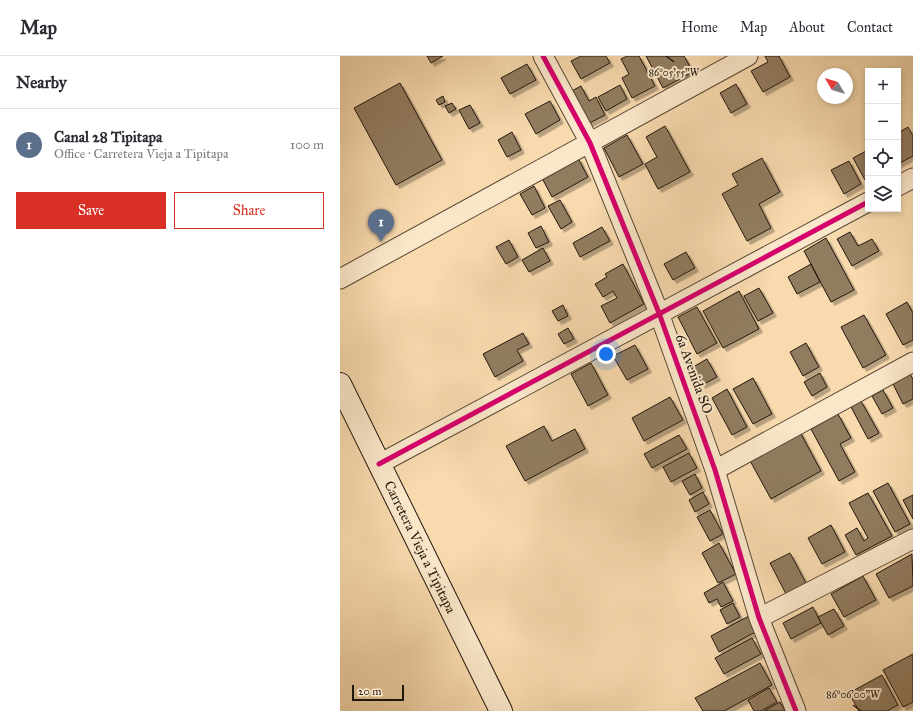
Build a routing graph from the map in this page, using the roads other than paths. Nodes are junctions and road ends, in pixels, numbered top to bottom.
1 (542, 56) edge
2 (748, 56) edge
3 (590, 143) junction
4 (913, 178) edge
5 (901, 184) edge
6 (865, 204) edge
7 (340, 279) edge
8 (659, 313) junction
9 (913, 362) edge
10 (340, 384) edge
11 (379, 464) junction
12 (715, 470) junction
13 (913, 539) edge
14 (759, 618) junction
15 (501, 711) edge
16 (796, 711) edge

1 - 3 street, 6a Avenida SO
2 - 3 street
3 - 7 street
3 - 8 street, 6a Avenida SO
4 - 5 street
6 - 8 street
8 - 11 street
8 - 12 street, 6a Avenida SO
9 - 12 street
10 - 11 main road, Carretera Vieja a Tipitapa
11 - 15 main road, Carretera Vieja a Tipitapa
12 - 14 street, 6a Avenida SO
13 - 14 street
14 - 16 street, 6a Avenida SO

